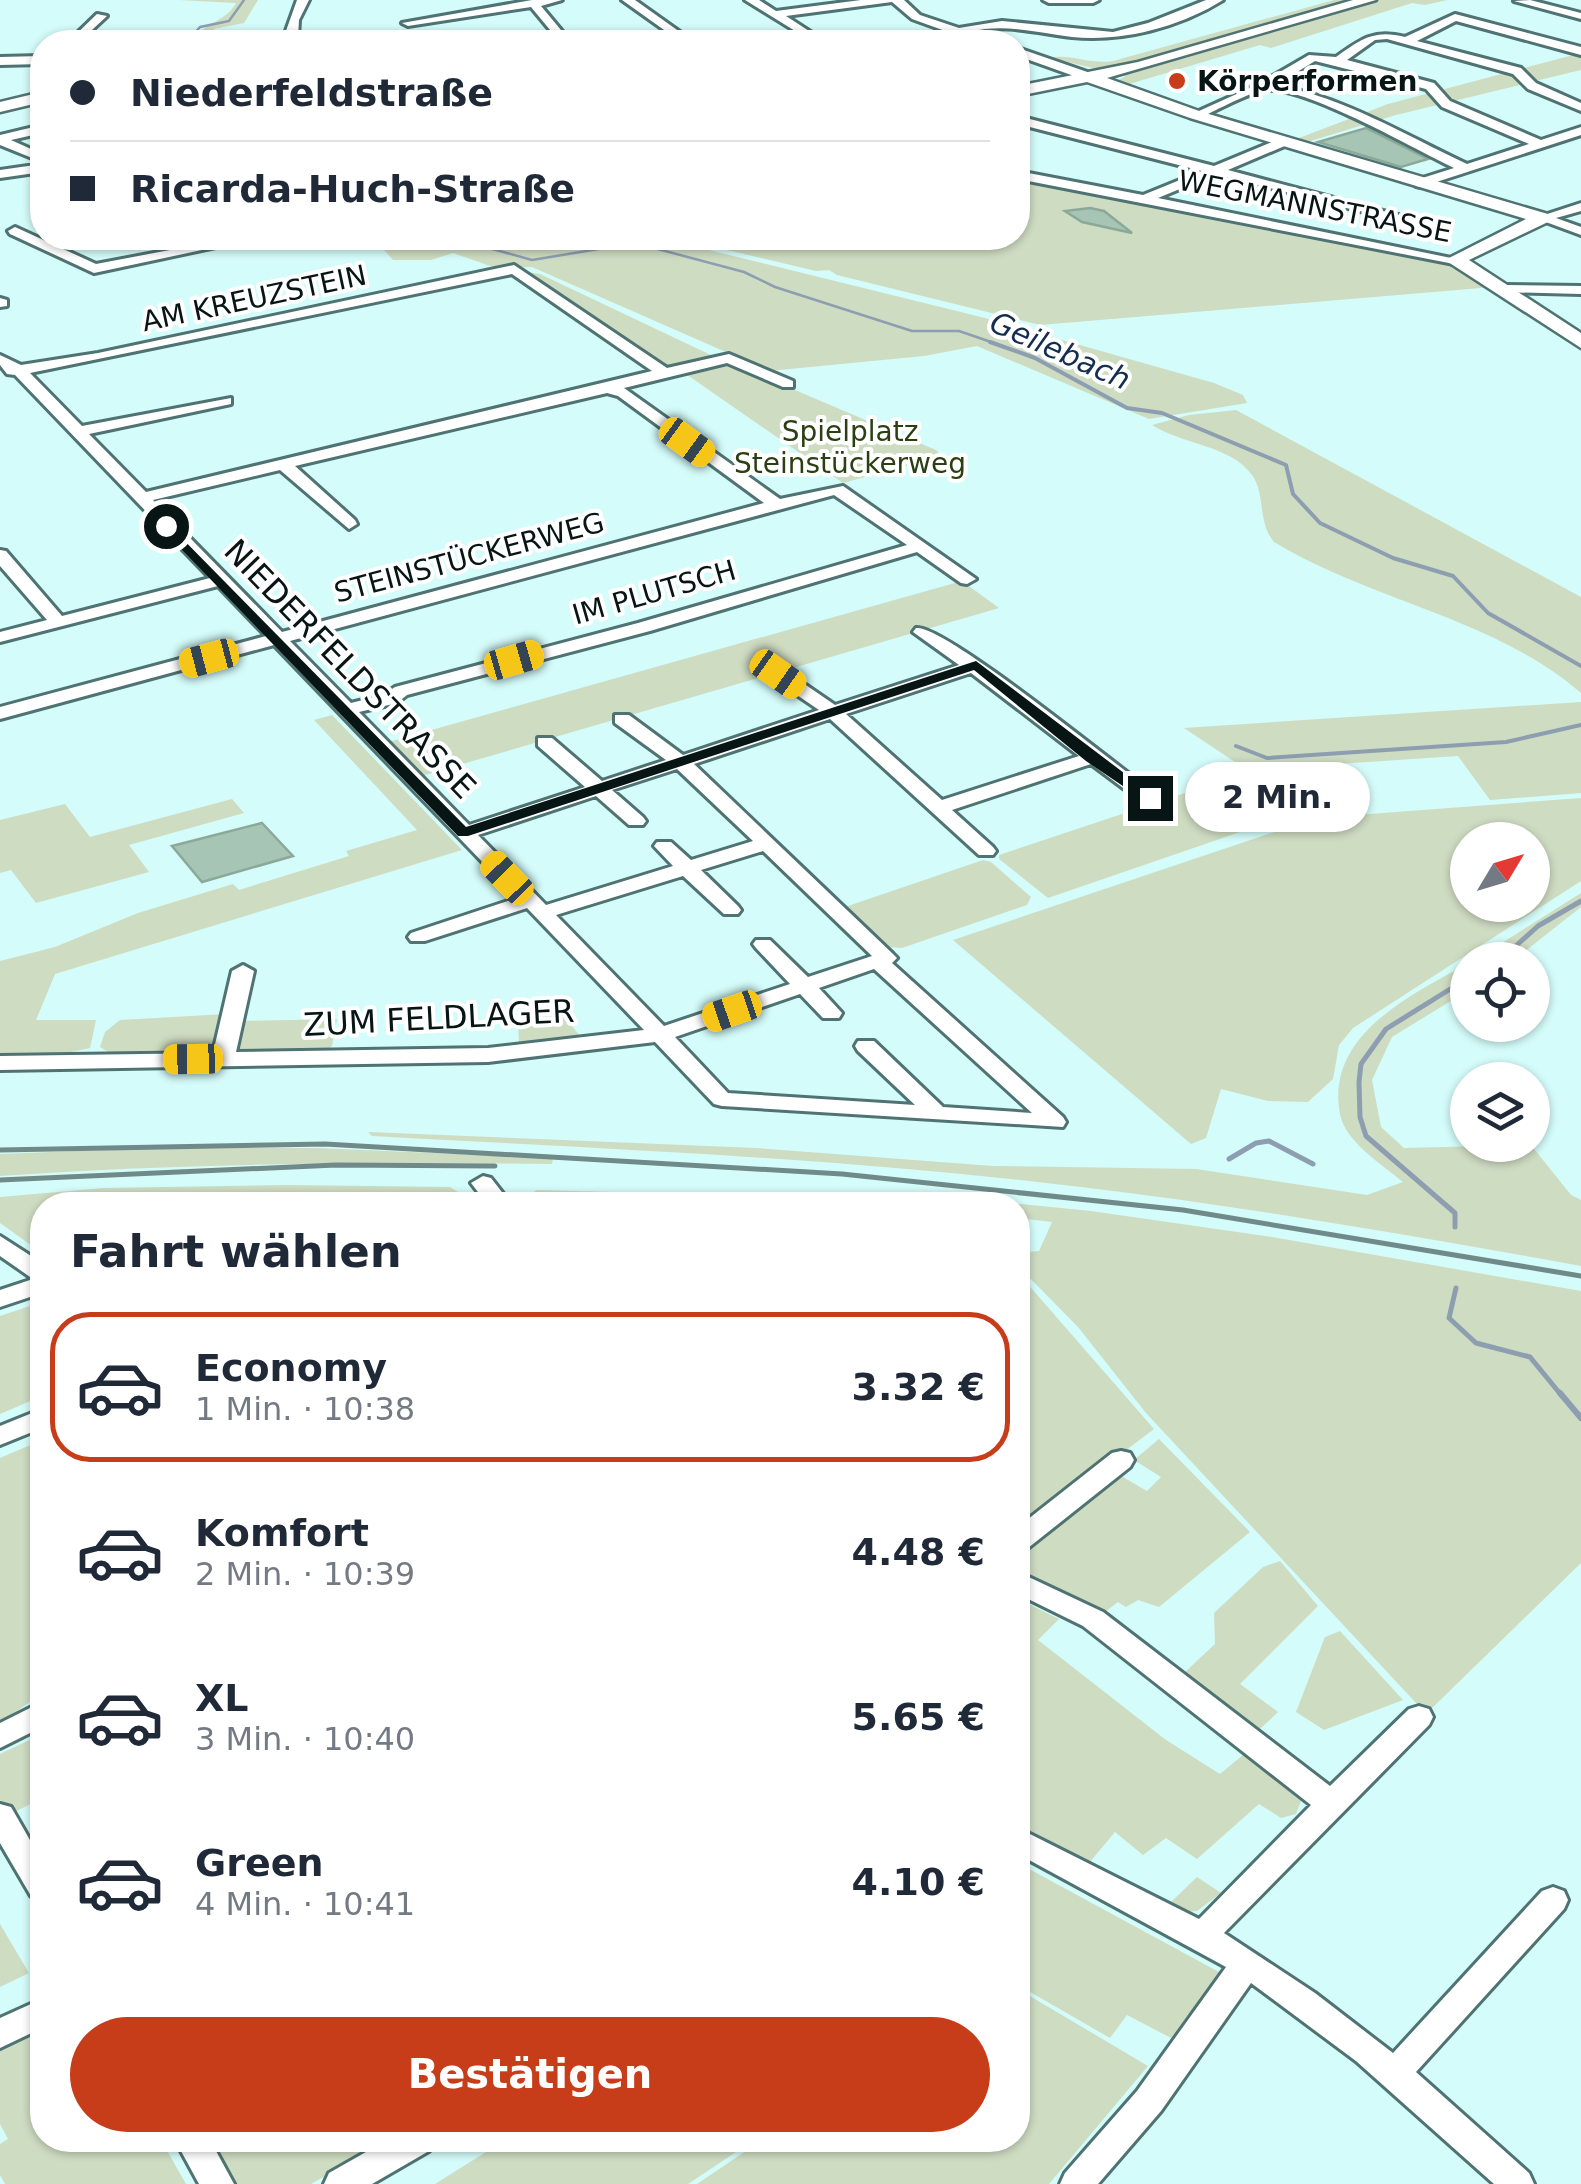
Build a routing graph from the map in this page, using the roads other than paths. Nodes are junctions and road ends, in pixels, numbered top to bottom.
1 (302, 0) edge
2 (556, 0) edge
3 (628, 0) edge
4 (751, 0) edge
5 (888, 0) edge
6 (897, 0) edge
7 (1049, 0) edge
8 (1092, 0) edge
9 (1217, 0) edge
10 (1370, 0) edge
11 (533, 3) junction
12 (1519, 5) edge
13 (776, 14) junction
14 (101, 16) dead end
15 (1496, 16) dead end
16 (1581, 16) edge
17 (1481, 22) junction
18 (408, 23) dead end
19 (86, 30) edge
20 (292, 30) edge
21 (556, 30) edge
22 (671, 30) edge
23 (801, 30) edge
24 (952, 30) edge
25 (960, 30) edge
26 (1409, 40) junction
27 (1581, 51) edge
28 (1030, 56) edge
29 (30, 61) edge
30 (1338, 61) junction
31 (0, 62) edge
32 (1088, 78) junction
33 (1265, 86) junction
34 (1037, 88) junction
35 (1030, 89) edge
36 (1110, 91) junction
37 (1134, 94) junction
38 (30, 100) edge
39 (1581, 107) edge
40 (0, 108) edge
41 (1196, 116) junction
42 (1030, 123) edge
43 (1581, 131) edge
44 (30, 132) edge
45 (0, 140) edge
46 (1283, 142) junction
47 (1540, 144) junction
48 (7, 148) edge
49 (1465, 168) junction
50 (30, 170) edge
51 (1212, 170) junction
52 (0, 174) edge
53 (1030, 178) edge
54 (1421, 183) junction
55 (1143, 200) junction
56 (1581, 207) edge
57 (1396, 216) dead end
58 (1542, 218) junction
59 (1581, 228) edge
60 (50, 250) edge
61 (190, 250) edge
62 (1454, 260) junction
63 (1504, 288) junction
64 (1581, 290) edge
65 (1581, 342) edge
66 (0, 359) edge
67 (20, 370) junction
68 (0, 372) edge
69 (664, 374) junction
70 (788, 384) dead end
71 (618, 391) junction
72 (226, 401) dead end
73 (76, 432) junction
74 (284, 465) junction
75 (140, 498) junction
76 (774, 503) junction
77 (350, 524) dead end
78 (921, 546) junction
79 (0, 555) edge
80 (968, 579) dead end
81 (219, 582) junction
82 (58, 622) junction
83 (922, 632) dead end
84 (0, 637) edge
85 (279, 639) junction
86 (976, 665) junction
87 (778, 674) dead end
88 (346, 710) junction
89 (833, 712) junction
90 (0, 713) edge
91 (622, 719) dead end
92 (546, 742) dead end
93 (1090, 758) junction
94 (680, 762) junction
95 (600, 788) junction
96 (1150, 798) dead end
97 (941, 807) junction
98 (636, 820) dead end
99 (463, 833) junction
100 (765, 844) junction
101 (664, 846) dead end
102 (986, 851) dead end
103 (689, 867) junction
104 (535, 907) junction
105 (731, 910) dead end
106 (418, 937) dead end
107 (763, 944) dead end
108 (882, 960) junction
109 (242, 971) dead end
110 (803, 986) junction
111 (831, 1013) dead end
112 (660, 1035) junction
113 (866, 1046) dead end
114 (223, 1059) junction
115 (0, 1063) edge
116 (936, 1114) junction
117 (483, 1183) dead end
118 (490, 1192) edge
119 (0, 1244) edge
120 (30, 1265) edge
121 (30, 1289) edge
122 (0, 1299) edge
123 (30, 1423) edge
124 (0, 1436) edge
125 (1121, 1460) dead end
126 (1030, 1532) edge
127 (1030, 1588) edge
128 (1419, 1717) dead end
129 (30, 1720) edge
130 (0, 1737) edge
131 (1331, 1804) junction
132 (0, 1816) edge
133 (1030, 1846) edge
134 (30, 1867) edge
135 (1553, 1900) dead end
136 (1202, 1937) junction
137 (1246, 1964) junction
138 (30, 2018) edge
139 (0, 2034) edge
140 (1395, 2073) junction
141 (199, 2152) edge
142 (397, 2152) edge
143 (217, 2184) edge
144 (341, 2184) edge
145 (1077, 2184) edge
146 (1517, 2184) edge

1 - 20 street
2 - 11 street
3 - 22 street
4 - 13 street
5 - 13 street
6 - 24 street
7 - 8 street
9 - 25 street
10 - 32 street
11 - 18 street
11 - 21 street
12 - 16 street
13 - 23 street
14 - 19 street
15 - 17 street
17 - 26 street
17 - 27 street
26 - 30 street
26 - 39 street
28 - 32 street
29 - 31 street
30 - 33 street
30 - 47 street
32 - 34 street
32 - 36 street
32 - 37 street
33 - 41 street
33 - 49 street
34 - 35 street
34 - 36 street
36 - 37 street
37 - 41 street
38 - 40 street
41 - 46 street
42 - 51 street
43 - 47 street
44 - 45 street
45 - 48 street
46 - 51 street
46 - 54 street
47 - 49 street
49 - 54 street
50 - 52 street
51 - 55 street
51 - 57 street
53 - 55 street, WEGMANNSTRASSE
54 - 58 street
55 - 62 street, WEGMANNSTRASSE
56 - 58 street
58 - 59 street
58 - 62 street
60 - 61 street
62 - 63 street, WEGMANNSTRASSE
63 - 64 street
63 - 65 street, WEGMANNSTRASSE
66 - 67 street, NIEDERFELDSTRASSE
67 - 68 street, AM KREUZSTEIN
67 - 69 street, AM KREUZSTEIN
67 - 73 street, NIEDERFELDSTRASSE
69 - 70 street
69 - 71 street
71 - 74 street
71 - 76 street
72 - 73 street
73 - 75 street, NIEDERFELDSTRASSE
74 - 75 street
74 - 77 street
75 - 81 street, NIEDERFELDSTRASSE
76 - 78 street, STEINSTÜCKERWEG
76 - 85 street, STEINSTÜCKERWEG
78 - 80 street
78 - 88 street, IM PLUTSCH
79 - 82 street
81 - 82 street
81 - 85 street, NIEDERFELDSTRASSE
82 - 84 street
83 - 86 street
85 - 88 street, NIEDERFELDSTRASSE
85 - 90 street, STEINSTÜCKERWEG
86 - 89 street
86 - 93 street
87 - 89 street
88 - 99 street, NIEDERFELDSTRASSE
89 - 94 street
89 - 97 street
91 - 94 street
92 - 95 street
93 - 96 street
93 - 97 street
94 - 95 street
94 - 100 street
95 - 98 street
95 - 99 street
97 - 102 street
99 - 104 street, NIEDERFELDSTRASSE
100 - 103 street
100 - 108 street
101 - 103 street
103 - 104 street
103 - 105 street
104 - 106 street
104 - 112 street, NIEDERFELDSTRASSE
107 - 110 street
108 - 110 street, ZUM FELDLAGER
108 - 116 street, NIEDERFELDSTRASSE
109 - 114 street
110 - 111 street
110 - 112 street, ZUM FELDLAGER
112 - 114 street, ZUM FELDLAGER
112 - 116 street, NIEDERFELDSTRASSE
113 - 116 street
114 - 115 street, ZUM FELDLAGER
117 - 118 street
119 - 120 street
121 - 122 street
123 - 124 street
125 - 126 street
127 - 131 street
128 - 131 street
129 - 130 street
131 - 136 street
132 - 134 street
133 - 136 street
135 - 140 street
136 - 137 street
137 - 140 street
137 - 145 street
138 - 139 street
140 - 146 street
141 - 143 street
142 - 144 street

